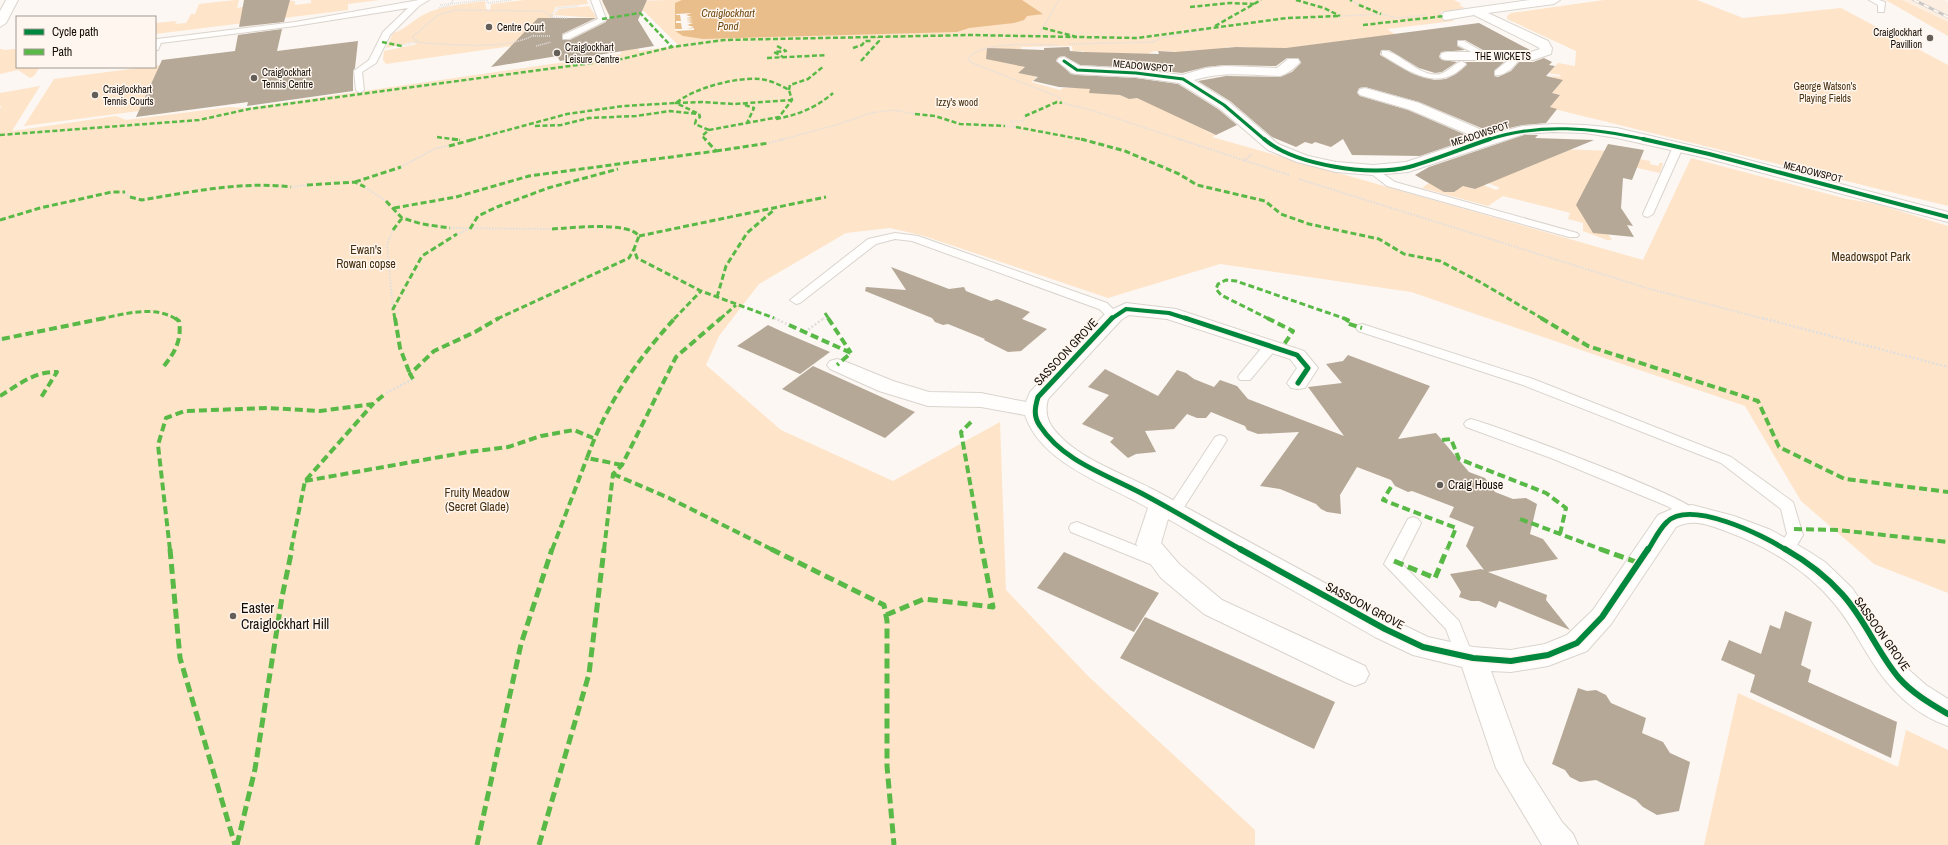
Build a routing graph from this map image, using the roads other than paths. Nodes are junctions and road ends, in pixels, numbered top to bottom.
1 (12, 0) edge
2 (425, 0) edge
3 (1554, 0) edge
4 (1873, 0) edge
5 (595, 2) edge
6 (416, 4) junction
7 (1881, 10) dead end
8 (1476, 12) junction
9 (1446, 16) road end
10 (0, 23) edge
11 (566, 37) dead end
12 (1461, 43) dead end
13 (156, 46) edge
14 (1385, 53) dead end
15 (1486, 56) junction
16 (1516, 57) junction
17 (1064, 61) dead end
18 (1293, 62) dead end
19 (1462, 64) joint
20 (1280, 72) junction
21 (1498, 73) dead end
22 (1183, 79) junction
23 (1293, 80) dead end
24 (360, 90) dead end
25 (1410, 90) dead end
26 (1365, 92) dead end
27 (1398, 100) junction
28 (1490, 139) junction
29 (1678, 147) junction
30 (1373, 170) junction
31 (1648, 214) dead end
32 (1948, 217) edge
33 (1573, 235) dead end
34 (796, 300) dead end
35 (1114, 316) junction
36 (1362, 328) dead end
37 (1271, 346) junction
38 (837, 365) dead end
39 (1245, 377) dead end
40 (1298, 383) dead end
41 (1034, 410) junction
42 (1471, 424) dead end
43 (1220, 440) dead end
44 (1167, 508) junction
45 (1691, 513) junction
46 (1413, 523) dead end
47 (1077, 528) dead end
48 (1785, 549) junction
49 (1163, 563) junction
50 (1469, 657) junction
51 (1355, 674) dead end
52 (1948, 714) edge
53 (1562, 845) edge

1 - 10 street
2 - 6 lane
3 - 8 street
4 - 7 lane
5 - 11 lane
6 - 13 lane
6 - 24 lane
8 - 9 street
8 - 16 street, THE WICKETS
12 - 15 lane
14 - 19 lane
15 - 16 street, THE WICKETS
15 - 19 street, THE WICKETS
16 - 21 lane
17 - 22 street, MEADOWSPOT
18 - 20 street
20 - 22 street, MEADOWSPOT
20 - 23 street, MEADOWSPOT
22 - 30 street, MEADOWSPOT
25 - 27 street
26 - 27 street, MEADOWSPOT
27 - 28 street, MEADOWSPOT
28 - 29 street, MEADOWSPOT
28 - 30 street, MEADOWSPOT
29 - 31 lane
29 - 32 street, MEADOWSPOT
30 - 33 lane
34 - 35 lane
35 - 37 street, SASSOON GROVE
35 - 41 street, SASSOON GROVE
36 - 48 lane
37 - 39 lane
37 - 40 street, SASSOON GROVE
38 - 41 street
41 - 44 street, SASSOON GROVE
42 - 45 lane
43 - 44 lane
44 - 49 street
44 - 50 street, SASSOON GROVE
45 - 48 street, SASSOON GROVE
45 - 50 street, SASSOON GROVE
46 - 50 lane
47 - 49 lane
48 - 52 street, SASSOON GROVE
49 - 51 street
50 - 53 street

